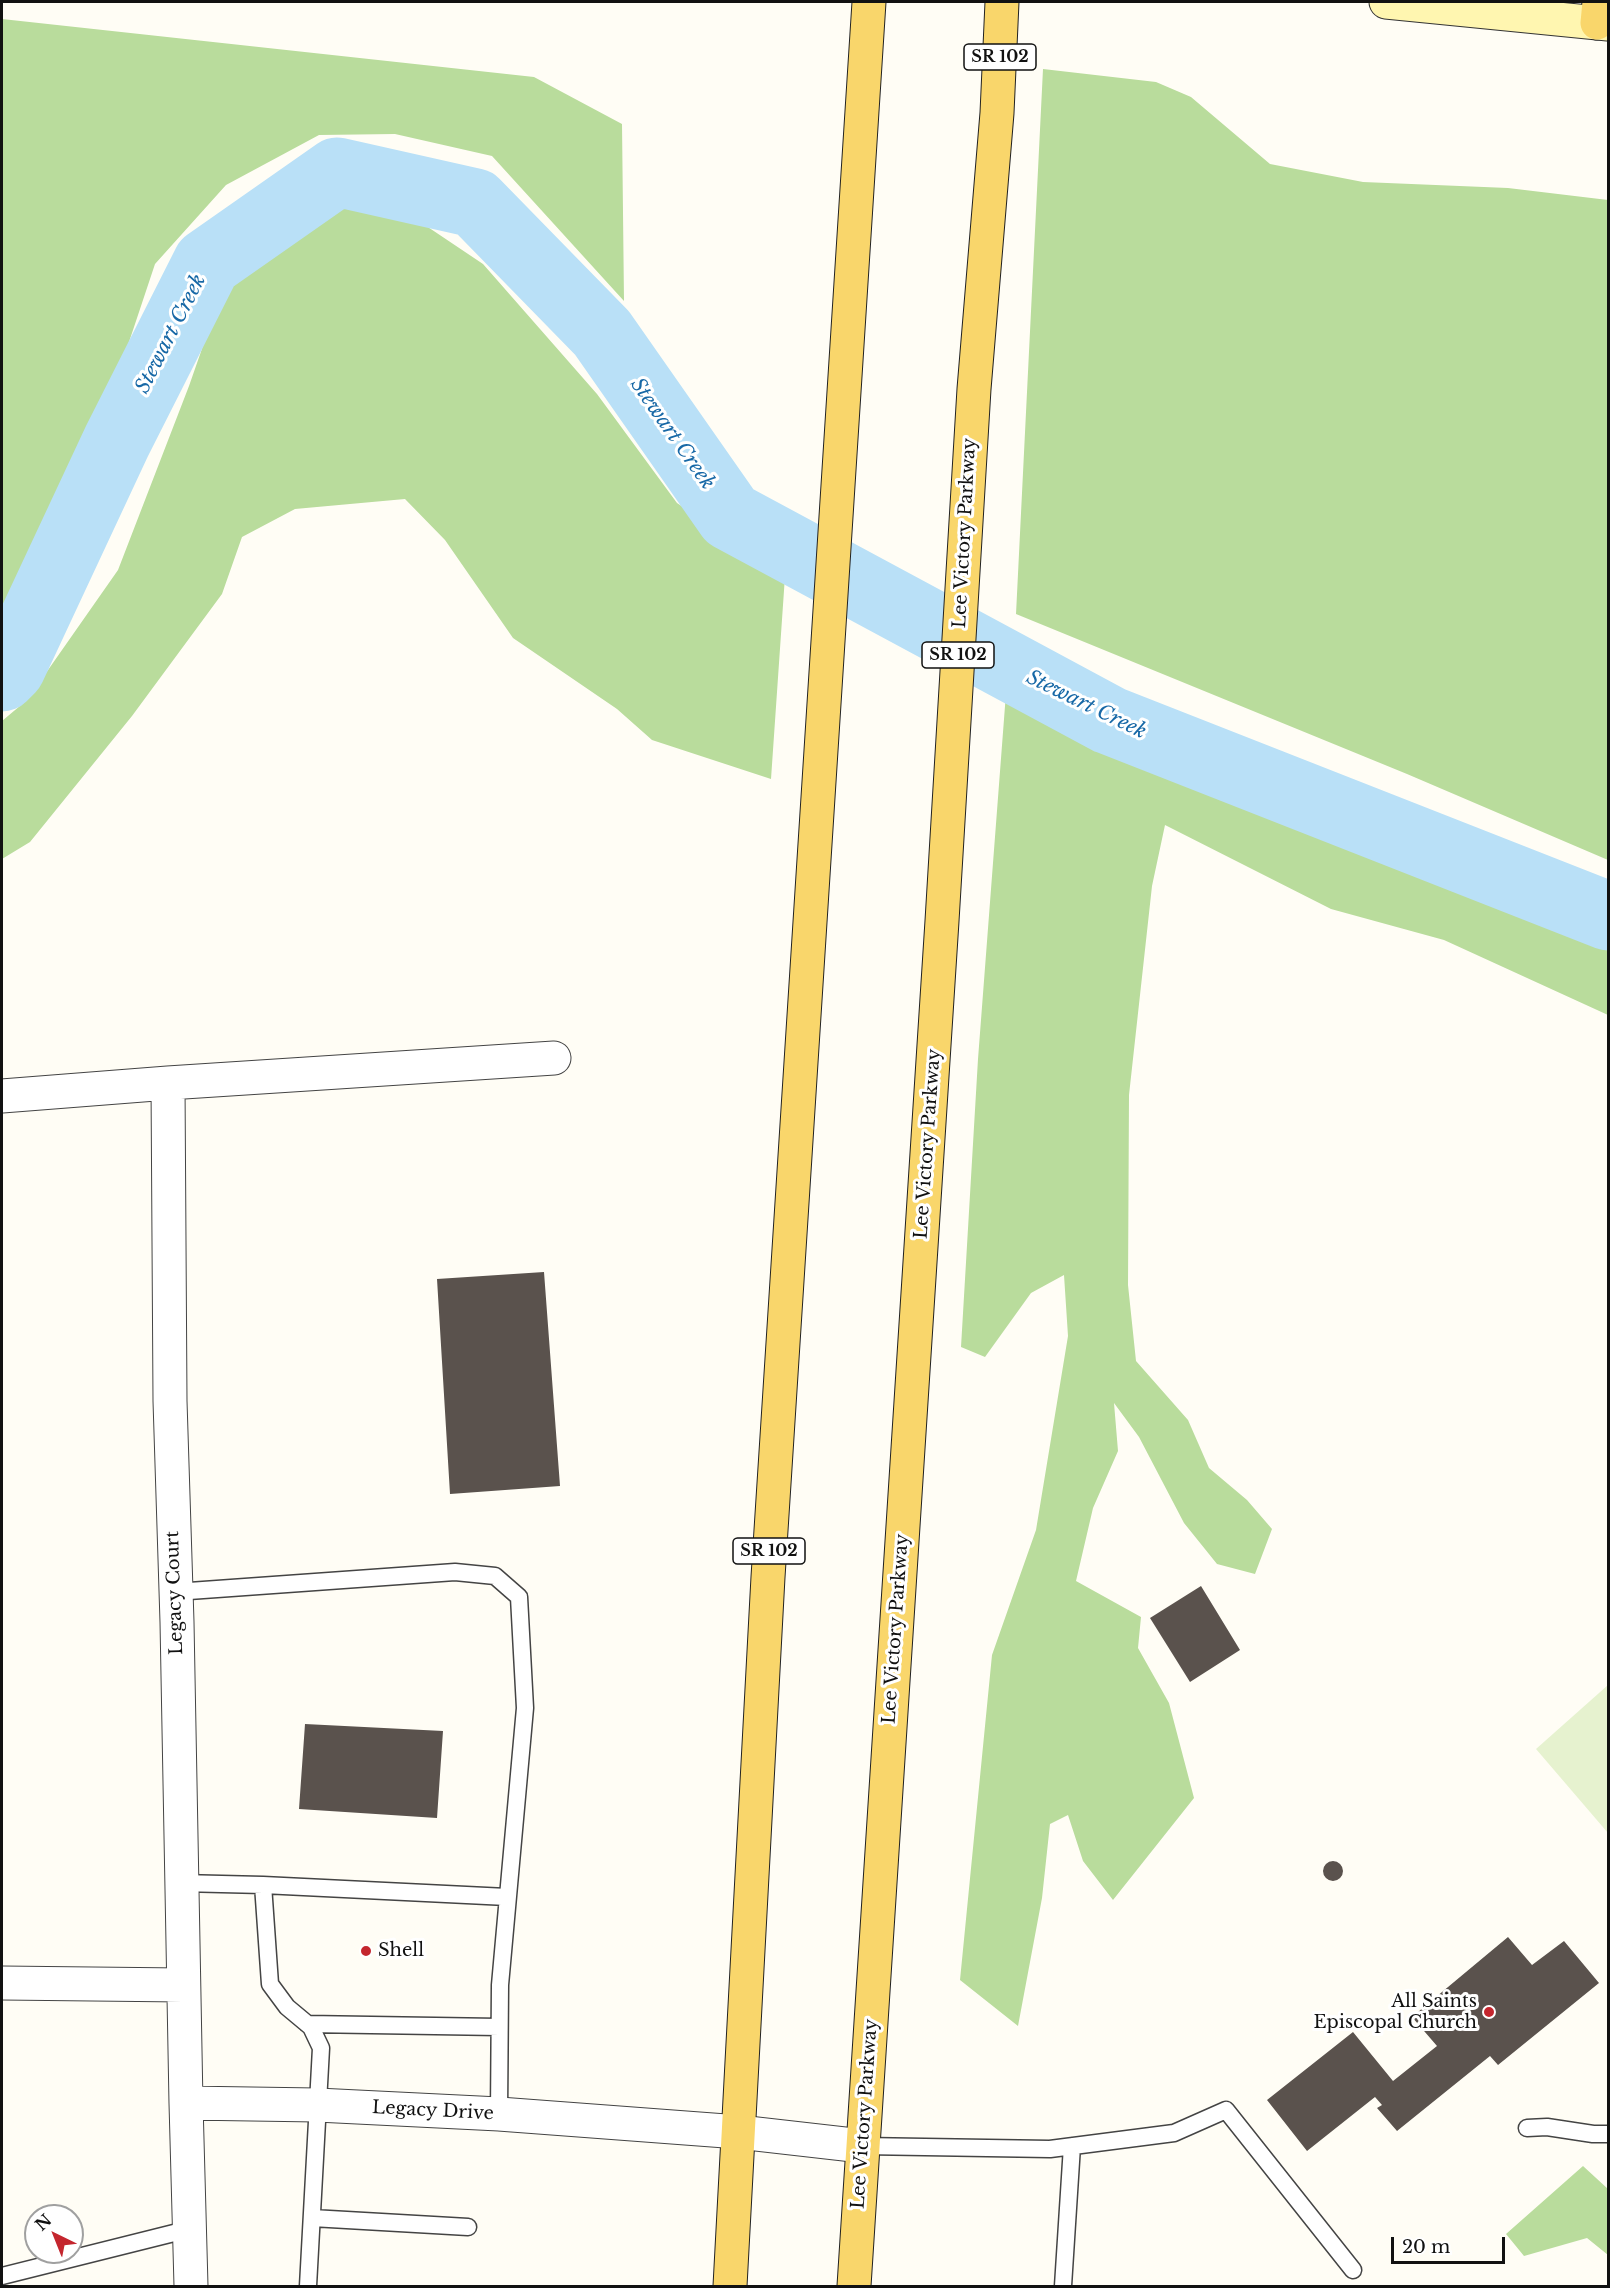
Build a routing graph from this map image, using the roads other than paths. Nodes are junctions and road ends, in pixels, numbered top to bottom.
1 (869, 2) edge
2 (1002, 2) edge
3 (1386, 2) edge
4 (1602, 16) edge
5 (554, 1058) dead end
6 (168, 1083) junction
7 (2, 1096) edge
8 (176, 1593) junction
9 (180, 1883) junction
10 (263, 1885) junction
11 (507, 1898) junction
12 (2, 1983) edge
13 (183, 1985) junction
14 (307, 2024) junction
15 (499, 2027) junction
16 (186, 2103) junction
17 (317, 2105) junction
18 (499, 2114) junction
19 (1527, 2128) dead end
20 (739, 2132) junction
21 (1608, 2134) edge
22 (862, 2146) junction
23 (1072, 2146) junction
24 (312, 2218) junction
25 (468, 2227) dead end
26 (190, 2229) junction
27 (1353, 2270) dead end
28 (2, 2276) edge
29 (191, 2286) edge
30 (308, 2286) edge
31 (730, 2286) edge
32 (854, 2286) edge
33 (1063, 2286) edge

1 - 20 main road, SR 102
2 - 22 main road, Lee Victory Parkway / SR 102
3 - 4 main road
5 - 6 street
6 - 7 street
6 - 8 street, Legacy Court
8 - 9 street, Legacy Court
8 - 11 lane
9 - 10 lane
9 - 13 street, Legacy Court
10 - 11 lane
10 - 14 lane
11 - 15 lane
12 - 13 street
13 - 16 street, Legacy Court
14 - 15 lane
14 - 17 lane
15 - 18 lane
16 - 17 street, Legacy Drive
16 - 26 street
17 - 18 street, Legacy Drive
17 - 24 lane
18 - 20 street, Legacy Drive
19 - 21 lane
20 - 22 street, Legacy Drive
20 - 31 main road, SR 102
22 - 23 lane
22 - 32 main road, Lee Victory Parkway / SR 102
23 - 27 lane
23 - 33 lane
24 - 25 lane
24 - 30 lane
26 - 28 lane
26 - 29 street

